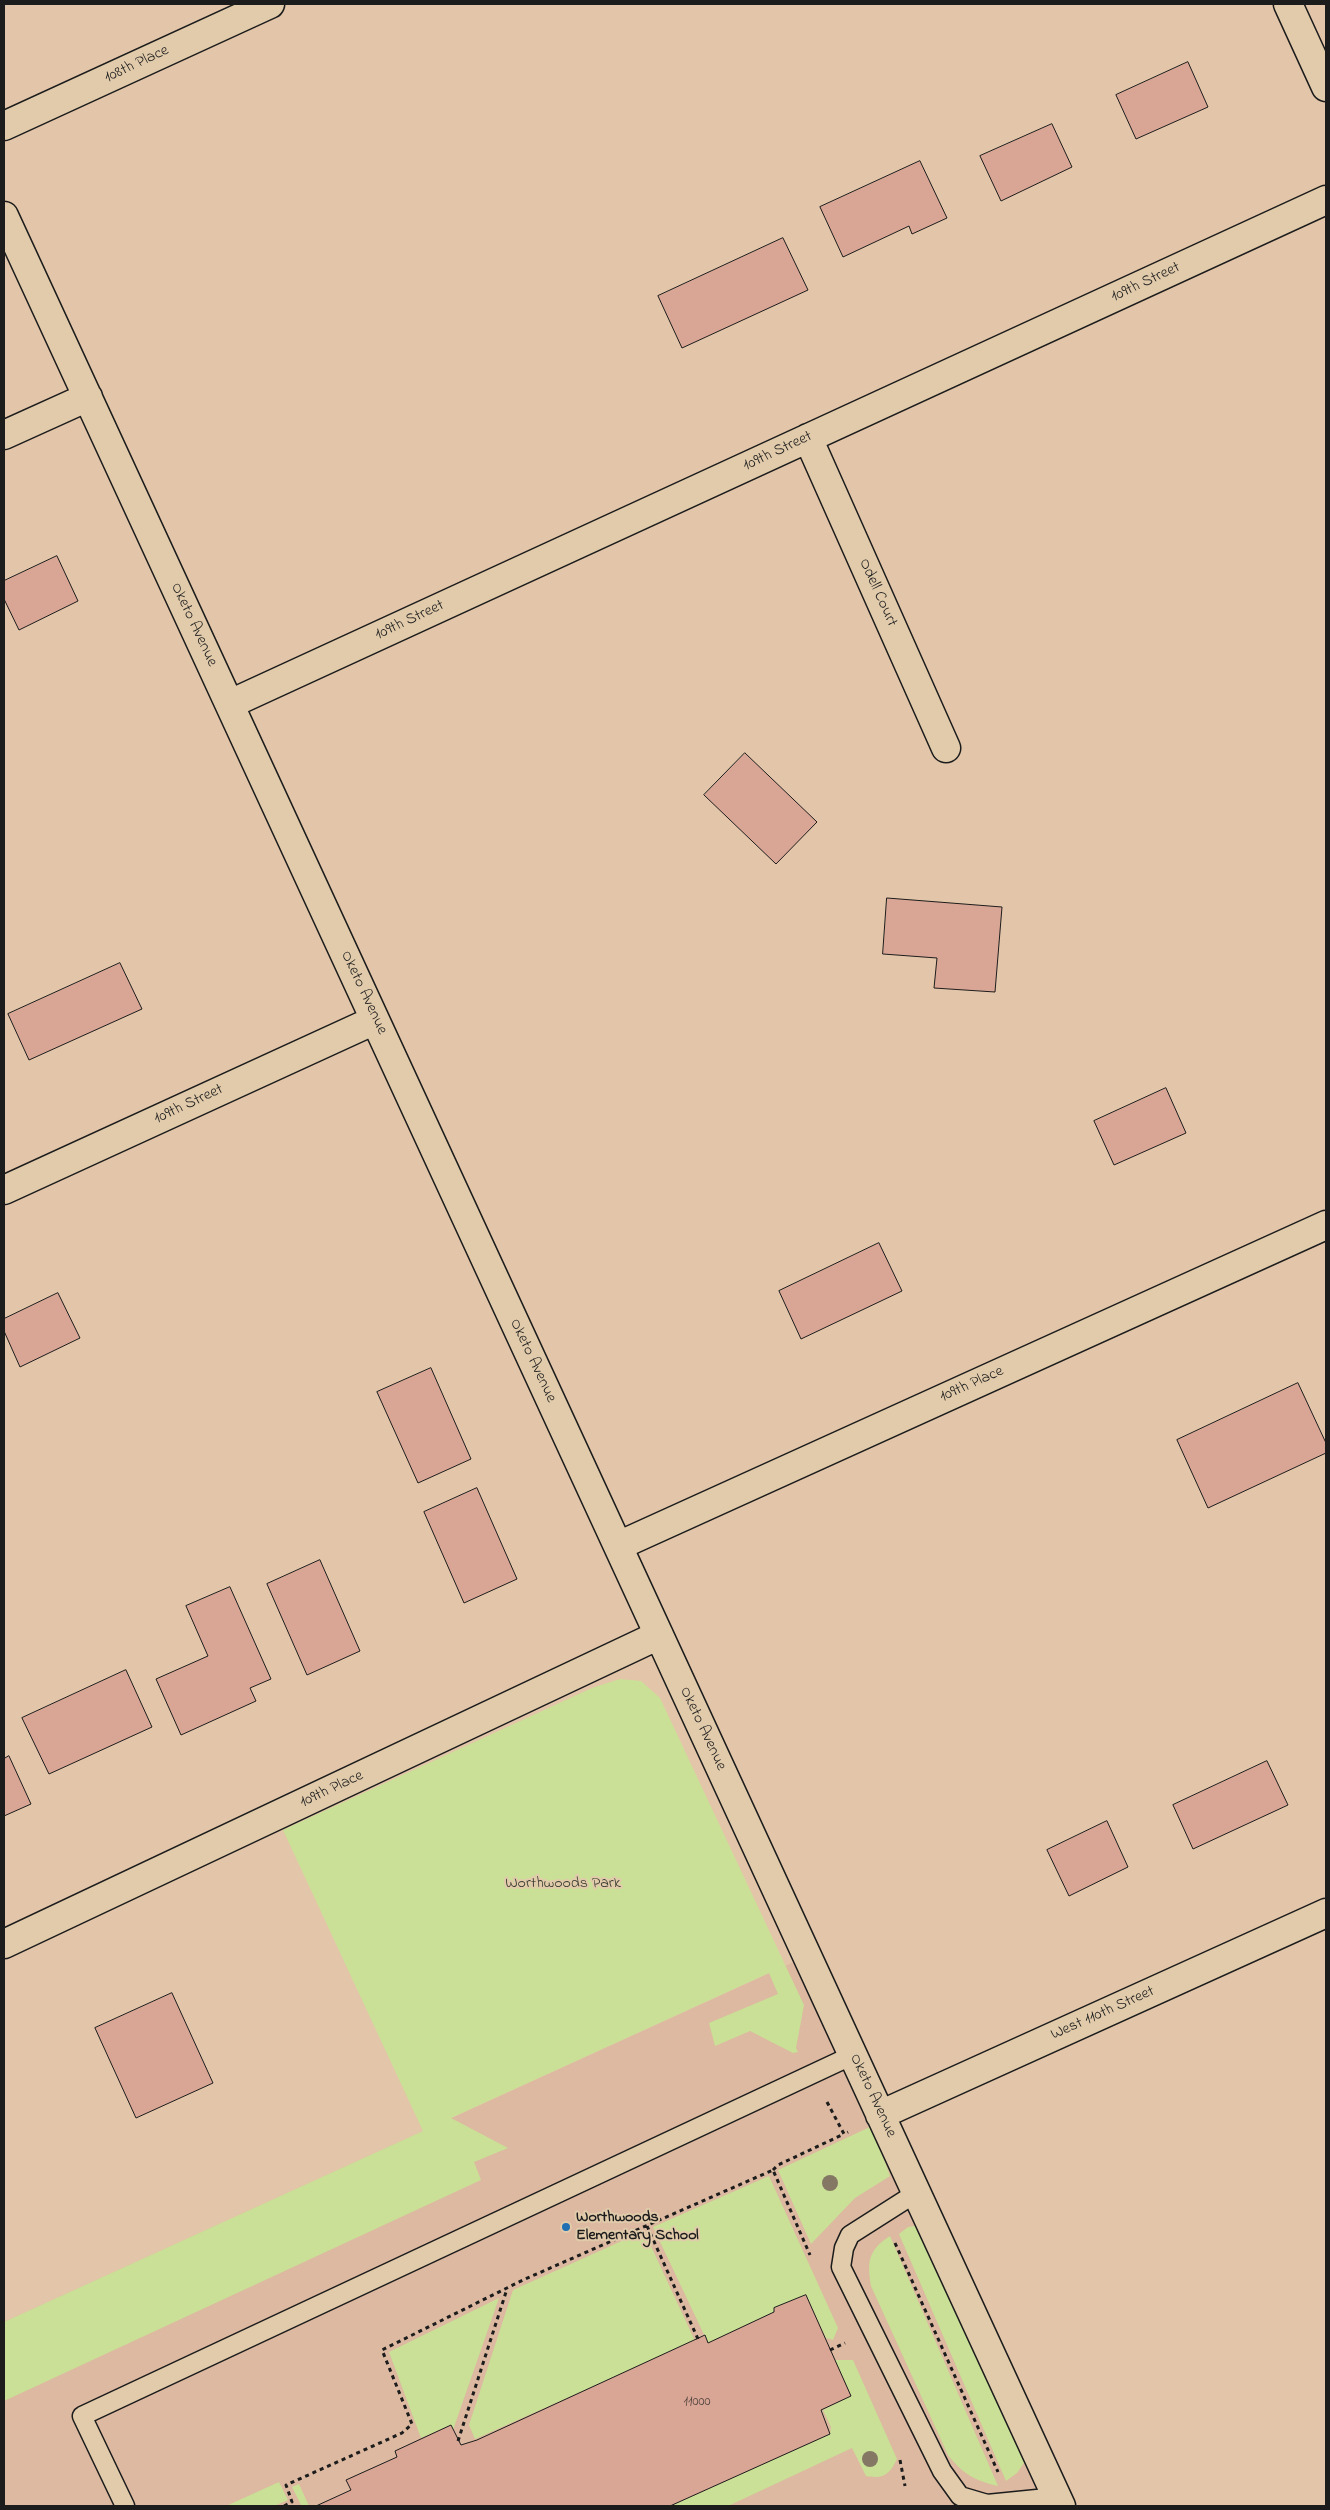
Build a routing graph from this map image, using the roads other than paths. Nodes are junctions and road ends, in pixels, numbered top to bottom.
1 (270, 4) edge
2 (1288, 4) edge
3 (1326, 87) edge
4 (4, 126) edge
5 (1326, 200) edge
6 (4, 216) edge
7 (88, 397) junction
8 (4, 435) edge
9 (808, 438) junction
10 (230, 704) junction
11 (946, 748) dead end
12 (375, 1020) junction
13 (4, 1190) edge
14 (1326, 1225) edge
15 (618, 1546) junction
16 (659, 1635) junction
17 (1326, 1913) edge
18 (4, 1944) edge
19 (853, 2055) junction
20 (880, 2115) junction
21 (916, 2193) junction
22 (1059, 2502) edge
23 (125, 2506) edge

1 - 4 street, 108th Place
2 - 3 street
5 - 9 street, 109th Street
6 - 7 street, Oketo Avenue
7 - 8 street
7 - 10 street, Oketo Avenue
9 - 10 street, 109th Street
9 - 11 street, Odell Court
10 - 12 street, Oketo Avenue
12 - 13 street, 109th Street
12 - 15 street, Oketo Avenue
14 - 15 street, 109th Place
15 - 16 street, Oketo Avenue
16 - 18 street, 109th Place
16 - 19 street, Oketo Avenue
17 - 20 street, West 110th Street
19 - 20 street, Oketo Avenue
19 - 23 lane
20 - 21 street, Oketo Avenue
21 - 22 street, Oketo Avenue
21 - 22 lane

